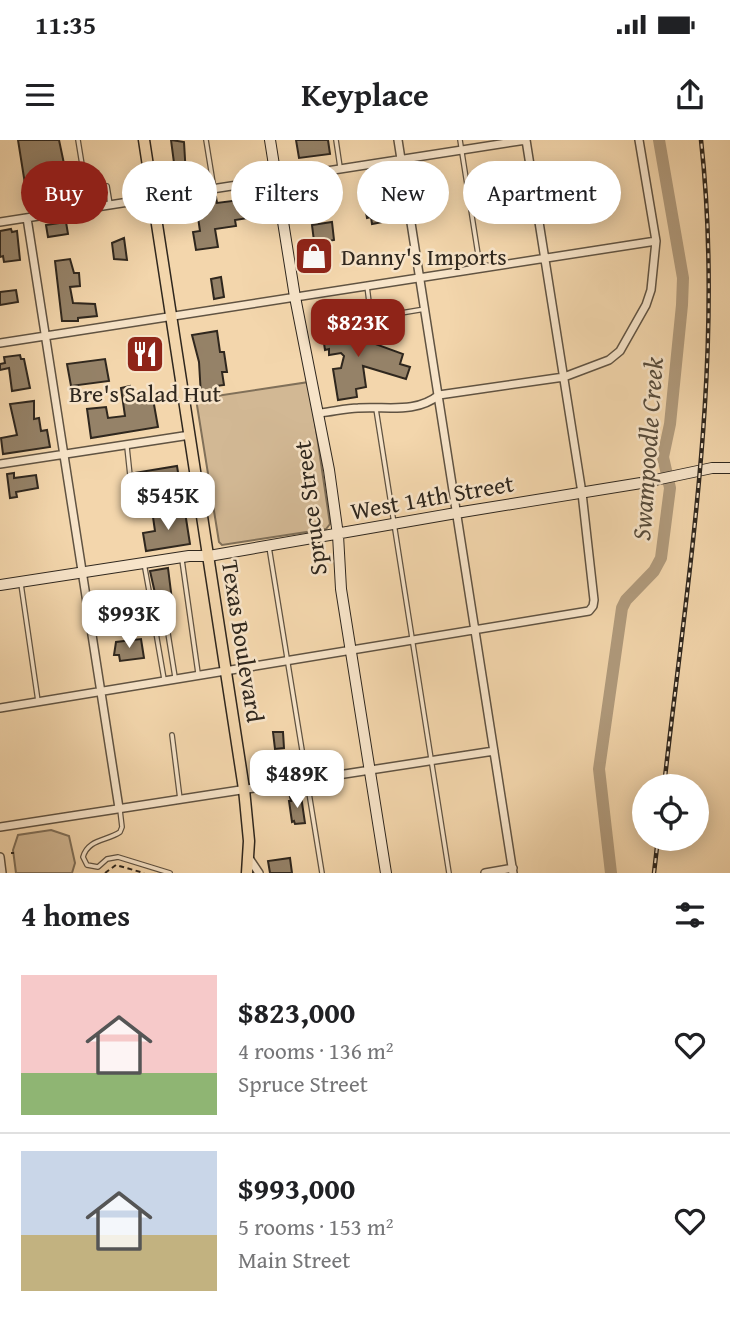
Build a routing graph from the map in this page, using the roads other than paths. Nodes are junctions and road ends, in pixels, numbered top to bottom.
1 (78, 140) edge
2 (144, 140) edge
3 (206, 140) edge
4 (270, 140) edge
5 (335, 140) edge
6 (398, 140) edge
7 (460, 140) edge
8 (526, 140) edge
9 (639, 140) edge
10 (462, 150) junction
11 (401, 160) junction
12 (147, 161) edge
13 (209, 161) edge
14 (273, 161) edge
15 (339, 161) edge
16 (343, 169) edge
17 (122, 204) edge
18 (110, 205) joint
19 (21, 220) edge
20 (0, 222) edge
21 (28, 224) edge
22 (157, 224) edge
23 (283, 224) edge
24 (656, 241) junction
25 (545, 258) junction
26 (480, 269) junction
27 (420, 278) junction
28 (367, 286) junction
29 (295, 297) junction
30 (425, 309) junction
31 (172, 317) junction
32 (371, 318) junction
33 (338, 322) dead end
34 (46, 336) junction
35 (0, 343) edge
36 (564, 377) junction
37 (439, 395) junction
38 (376, 409) junction
39 (320, 414) junction
40 (190, 435) junction
41 (126, 444) junction
42 (64, 454) junction
43 (0, 464) edge
44 (730, 468) edge
45 (582, 493) junction
46 (133, 505) dead end
47 (456, 513) junction
48 (394, 524) junction
49 (338, 535) junction
50 (269, 546) junction
51 (209, 556) junction
52 (181, 558) junction
53 (144, 564) junction
54 (83, 573) junction
55 (21, 582) junction
56 (0, 585) edge
57 (150, 599) junction
58 (475, 630) junction
59 (412, 641) junction
60 (350, 651) junction
61 (288, 662) junction
62 (227, 672) junction
63 (199, 676) junction
64 (176, 680) junction
65 (164, 681) junction
66 (101, 691) junction
67 (38, 701) junction
68 (0, 708) edge
69 (172, 735) dead end
70 (494, 751) junction
71 (431, 760) junction
72 (369, 769) junction
73 (306, 779) junction
74 (244, 789) junction
75 (180, 799) junction
76 (119, 808) junction
77 (0, 827) edge
78 (0, 857) edge
79 (248, 858) junction
80 (513, 871) edge
81 (2, 873) edge
82 (170, 873) edge
83 (247, 873) edge
84 (259, 873) edge
85 (322, 873) edge
86 (386, 873) edge
87 (449, 873) edge
88 (485, 873) edge

1 - 18 lane
2 - 12 main road, Texas Boulevard
3 - 13 lane
4 - 14 street, Spruce Street
5 - 15 lane
6 - 11 street
7 - 10 lane
8 - 10 street
8 - 25 street
9 - 24 street
10 - 11 street
10 - 26 lane
11 - 16 street
11 - 27 street
17 - 18 street
19 - 20 street
21 - 34 street
22 - 31 main road, Texas Boulevard
23 - 29 street, Spruce Street
24 - 25 street
24 - 36 street
25 - 26 street
25 - 36 street
26 - 27 street
27 - 28 street
27 - 30 street
28 - 29 street
28 - 32 lane
29 - 31 street
29 - 39 street, Spruce Street
30 - 32 lane
30 - 37 street
31 - 34 street
31 - 40 main road, Texas Boulevard
32 - 33 lane
34 - 35 street
34 - 42 street
36 - 37 street
36 - 45 street
37 - 38 street
37 - 47 street
38 - 39 street
38 - 48 lane
39 - 49 street, Spruce Street
40 - 41 street
40 - 51 main road, Texas Boulevard
41 - 42 street
41 - 46 lane
42 - 43 street
42 - 54 street
44 - 45 street, West 14th Street
45 - 47 street, West 14th Street
45 - 58 street
47 - 48 street, West 14th Street
47 - 58 street
48 - 49 street, West 14th Street
48 - 59 lane
49 - 50 street, West 14th Street
49 - 60 street, Spruce Street
50 - 51 street, West 14th Street
50 - 61 lane
51 - 52 street, West 14th Street
51 - 62 main road, Texas Boulevard
52 - 53 street, West 14th Street
52 - 63 lane
53 - 54 street, West 14th Street
53 - 57 lane
54 - 55 street, West 14th Street
54 - 66 street
55 - 56 street, West 14th Street
55 - 67 lane
57 - 64 lane
57 - 65 lane
58 - 59 street
58 - 70 street
59 - 60 street
59 - 71 lane
60 - 61 street
60 - 72 street, Spruce Street
61 - 62 street
61 - 73 lane
62 - 63 street
62 - 74 main road, Texas Boulevard
63 - 64 street
64 - 65 street
65 - 66 street
66 - 67 street
66 - 76 street
67 - 68 street
69 - 75 lane
70 - 71 street
70 - 80 street
71 - 72 street
71 - 87 lane
72 - 73 street
72 - 86 street, Spruce Street
73 - 74 street
73 - 85 lane
74 - 75 street
74 - 79 main road, Texas Boulevard
75 - 76 street
76 - 77 street
76 - 82 lane
78 - 81 street
79 - 83 main road, Texas Boulevard
79 - 84 street
80 - 88 street

